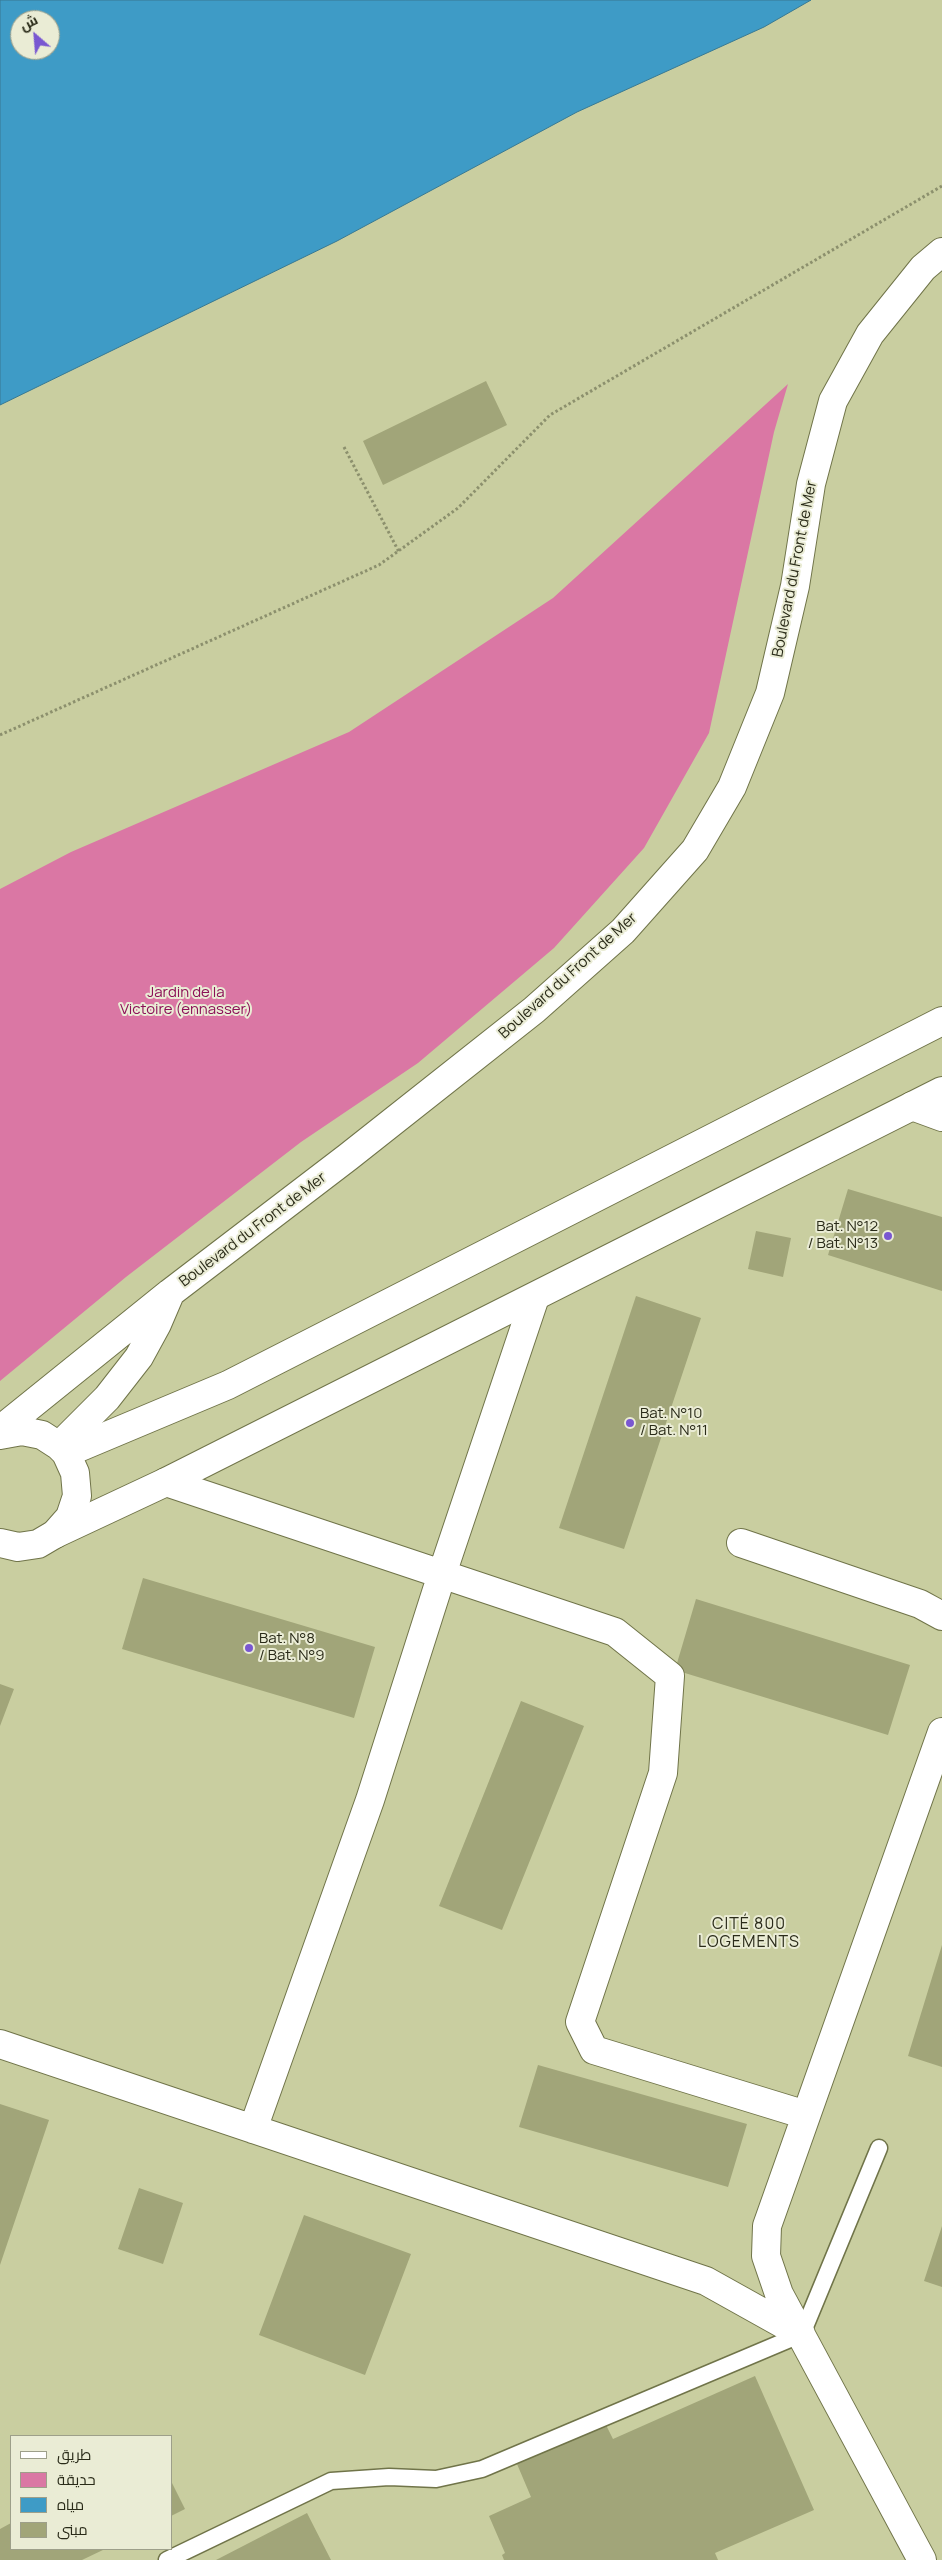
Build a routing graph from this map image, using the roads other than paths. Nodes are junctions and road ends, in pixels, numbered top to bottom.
1 (942, 252) edge
2 (942, 1021) edge
3 (942, 1091) edge
4 (912, 1106) junction
5 (942, 1117) edge
6 (170, 1293) junction
7 (535, 1297) junction
8 (0, 1430) edge
9 (0, 1435) edge
10 (62, 1450) junction
11 (166, 1482) junction
12 (46, 1539) junction
13 (0, 1542) edge
14 (741, 1543) dead end
15 (0, 1564) edge
16 (442, 1574) junction
17 (942, 1616) edge
18 (942, 1732) edge
19 (0, 2044) edge
20 (806, 2116) junction
21 (253, 2129) junction
22 (879, 2148) dead end
23 (802, 2334) junction
24 (167, 2560) edge
25 (922, 2560) edge

1 - 6 street, Boulevard du Front de Mer
2 - 10 street
3 - 4 street
4 - 5 street
4 - 7 street
6 - 8 street, Boulevard du Front de Mer
6 - 10 street
7 - 11 street
7 - 16 street
9 - 10 street
10 - 12 street
11 - 12 street
11 - 16 street
12 - 13 street
12 - 15 street
14 - 17 street
16 - 20 street
16 - 21 street
18 - 20 street
19 - 21 street
20 - 23 street
21 - 23 street
22 - 23 lane
23 - 24 lane
23 - 25 street

